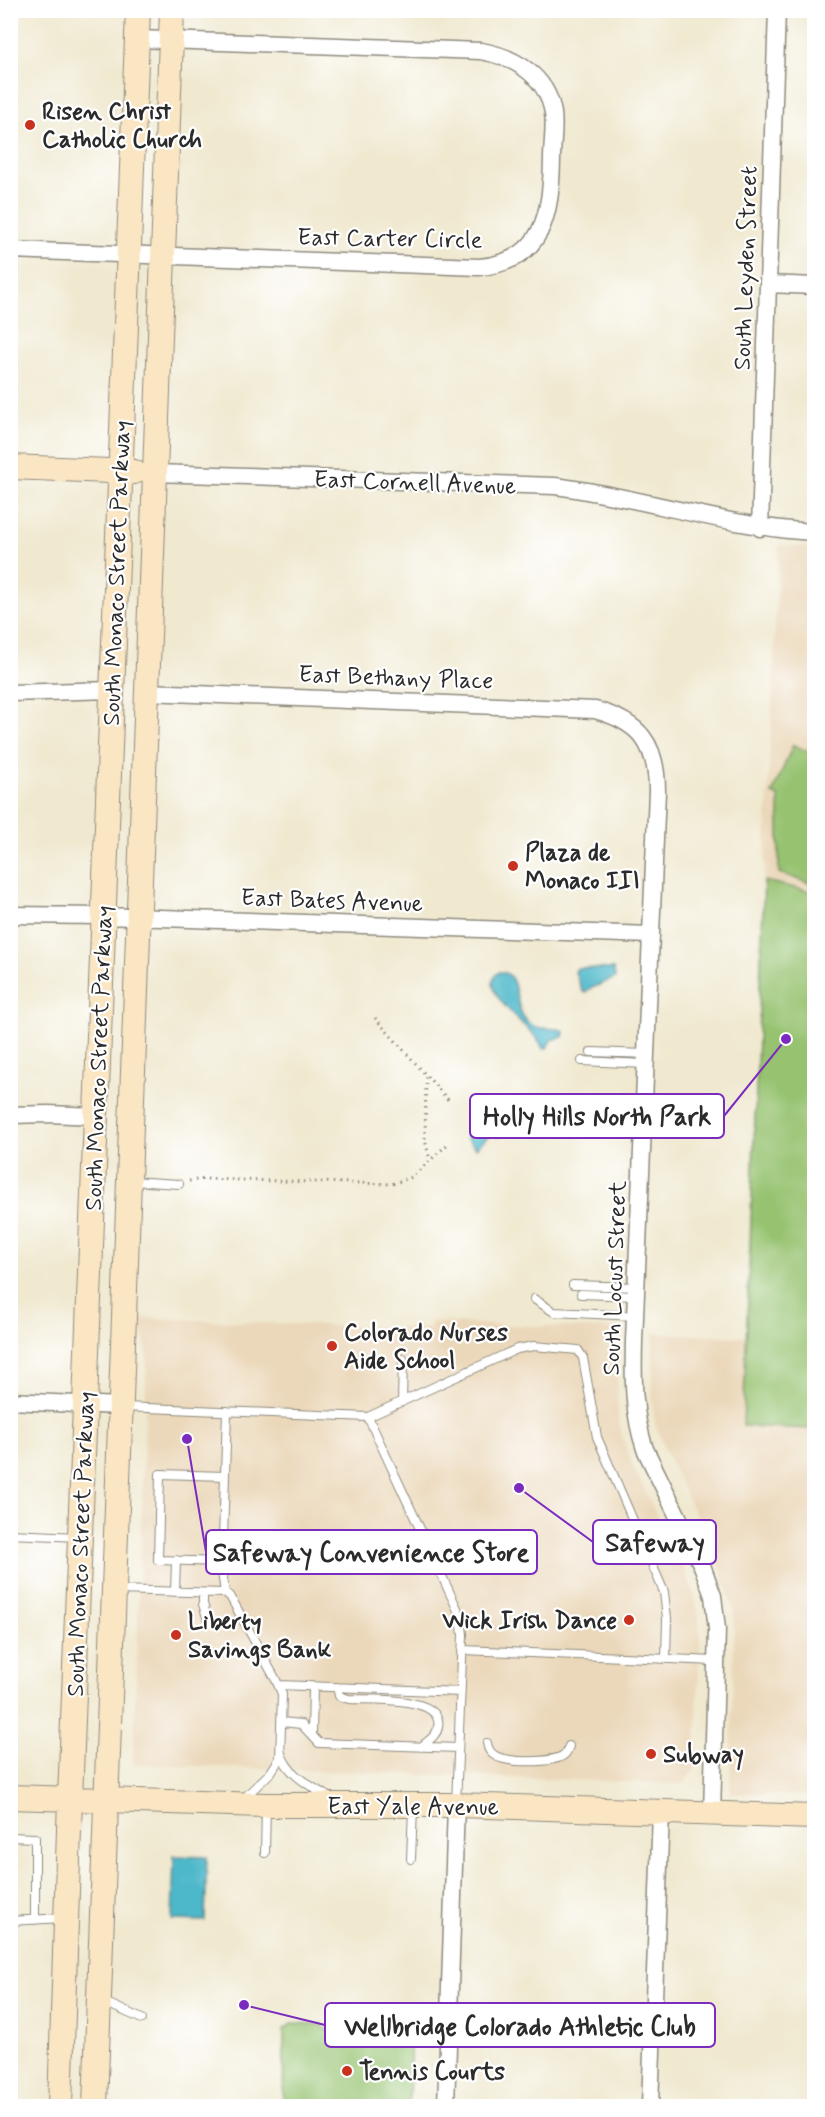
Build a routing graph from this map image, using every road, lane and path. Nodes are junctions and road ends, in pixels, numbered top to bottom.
1 (138, 10) edge
2 (171, 10) edge
3 (777, 10) edge
4 (137, 39) junction
5 (171, 41) junction
6 (10, 250) edge
7 (129, 254) junction
8 (163, 255) junction
9 (769, 284) junction
10 (814, 286) edge
11 (10, 467) edge
12 (120, 472) junction
13 (154, 473) junction
14 (760, 528) junction
15 (814, 532) edge
16 (112, 690) junction
17 (147, 692) junction
18 (10, 693) edge
19 (638, 731) joint
20 (10, 915) edge
21 (103, 916) junction
22 (138, 917) junction
23 (651, 935) junction
24 (375, 1018) dead end
25 (591, 1052) dead end
26 (646, 1059) junction
27 (582, 1061) dead end
28 (426, 1077) junction
29 (451, 1103) dead end
30 (10, 1115) edge
31 (96, 1116) junction
32 (449, 1143) dead end
33 (430, 1161) junction
34 (128, 1181) junction
35 (179, 1184) joint
36 (573, 1285) dead end
37 (637, 1292) junction
38 (581, 1294) dead end
39 (534, 1299) dead end
40 (636, 1316) junction
41 (404, 1359) dead end
42 (10, 1401) edge
43 (402, 1402) junction
44 (85, 1405) junction
45 (120, 1406) junction
46 (227, 1411) junction
47 (368, 1417) junction
48 (225, 1476) junction
49 (10, 1534) edge
50 (81, 1537) junction
51 (176, 1560) junction
52 (222, 1562) junction
53 (113, 1590) junction
54 (175, 1592) junction
55 (203, 1593) junction
56 (225, 1593) junction
57 (207, 1617) dead end
58 (463, 1650) junction
59 (666, 1659) junction
60 (716, 1661) junction
61 (279, 1685) junction
62 (313, 1687) junction
63 (337, 1687) junction
64 (461, 1692) junction
65 (282, 1722) junction
66 (312, 1736) junction
67 (487, 1743) dead end
68 (570, 1746) dead end
69 (421, 1747) junction
70 (458, 1748) junction
71 (281, 1752) junction
72 (10, 1797) edge
73 (70, 1798) junction
74 (105, 1800) junction
75 (237, 1804) junction
76 (266, 1805) junction
77 (414, 1805) junction
78 (456, 1805) junction
79 (341, 1806) junction
80 (661, 1812) junction
81 (712, 1814) junction
82 (814, 1817) edge
83 (10, 1837) edge
84 (265, 1853) dead end
85 (411, 1859) dead end
86 (66, 1918) junction
87 (34, 1920) junction
88 (10, 1921) edge
89 (99, 1999) junction
90 (142, 2019) dead end
91 (60, 2106) edge
92 (95, 2106) edge
93 (446, 2106) edge
94 (651, 2106) edge

1 - 4 main road, South Monaco Street Parkway
2 - 5 main road, South Monaco Street Parkway
3 - 9 street, South Leyden Street
4 - 5 street, East Carter Circle
4 - 7 main road, South Monaco Street Parkway
5 - 8 main road, South Monaco Street Parkway
5 - 8 street, East Carter Circle
6 - 7 street, East Carter Circle
7 - 8 street, East Carter Circle
7 - 12 main road, South Monaco Street Parkway
8 - 13 main road, South Monaco Street Parkway
9 - 10 street
9 - 14 street, South Leyden Street
11 - 12 main road, East Cornell Avenue
12 - 13 main road, East Cornell Avenue
12 - 16 main road, South Monaco Street Parkway
13 - 14 street, East Cornell Avenue
13 - 17 main road, South Monaco Street Parkway
14 - 15 street, East Cornell Avenue
16 - 18 street
16 - 21 main road, South Monaco Street Parkway
17 - 19 street, East Bethany Place
17 - 22 main road, South Monaco Street Parkway
19 - 23 street, South Locust Street
20 - 21 street, East Bates Avenue
21 - 22 street, East Bates Avenue
21 - 31 main road, South Monaco Street Parkway
22 - 23 street, East Bates Avenue
22 - 34 main road, South Monaco Street Parkway
23 - 26 street, South Locust Street
24 - 28 path
25 - 26 lane
26 - 27 lane
26 - 37 street, South Locust Street
28 - 29 path
28 - 33 path
30 - 31 street
31 - 44 main road, South Monaco Street Parkway
32 - 33 path
33 - 35 path
34 - 35 lane
34 - 45 main road, South Monaco Street Parkway
36 - 37 lane
37 - 38 lane
37 - 40 street, South Locust Street
39 - 40 lane
40 - 60 street, South Locust Street
41 - 43 lane
42 - 44 street
43 - 47 lane
43 - 59 lane
44 - 45 street
44 - 50 main road, South Monaco Street Parkway
45 - 46 lane
45 - 53 main road, South Monaco Street Parkway
46 - 47 lane
46 - 48 lane
47 - 58 lane
48 - 51 lane
48 - 52 lane
49 - 50 lane
50 - 73 main road, South Monaco Street Parkway
51 - 52 lane
51 - 54 lane
52 - 56 lane
53 - 54 lane
53 - 74 main road, South Monaco Street Parkway
54 - 55 lane
55 - 56 lane
55 - 57 lane
56 - 61 lane
58 - 59 lane
58 - 64 lane
59 - 60 lane
60 - 81 street, South Locust Street
61 - 62 lane
61 - 65 lane
62 - 63 lane
62 - 66 lane
63 - 64 lane
63 - 69 lane
64 - 70 lane
65 - 66 lane
65 - 71 lane
66 - 69 lane
67 - 68 lane
69 - 70 lane
70 - 78 lane
71 - 75 lane
71 - 79 lane
72 - 73 main road, East Yale Avenue
73 - 74 main road, East Yale Avenue
73 - 86 main road, South Monaco Street Parkway
74 - 75 main road, East Yale Avenue
74 - 89 main road, South Monaco Street Parkway
75 - 76 main road, East Yale Avenue
76 - 79 main road, East Yale Avenue
76 - 84 lane
77 - 78 main road, East Yale Avenue
77 - 79 main road, East Yale Avenue
77 - 85 lane
78 - 80 main road, East Yale Avenue
78 - 93 street
80 - 81 main road, East Yale Avenue
80 - 94 street
81 - 82 main road, East Yale Avenue
83 - 87 lane
86 - 87 lane
86 - 91 main road, South Monaco Street Parkway
87 - 88 lane
89 - 90 lane
89 - 92 main road, South Monaco Street Parkway

